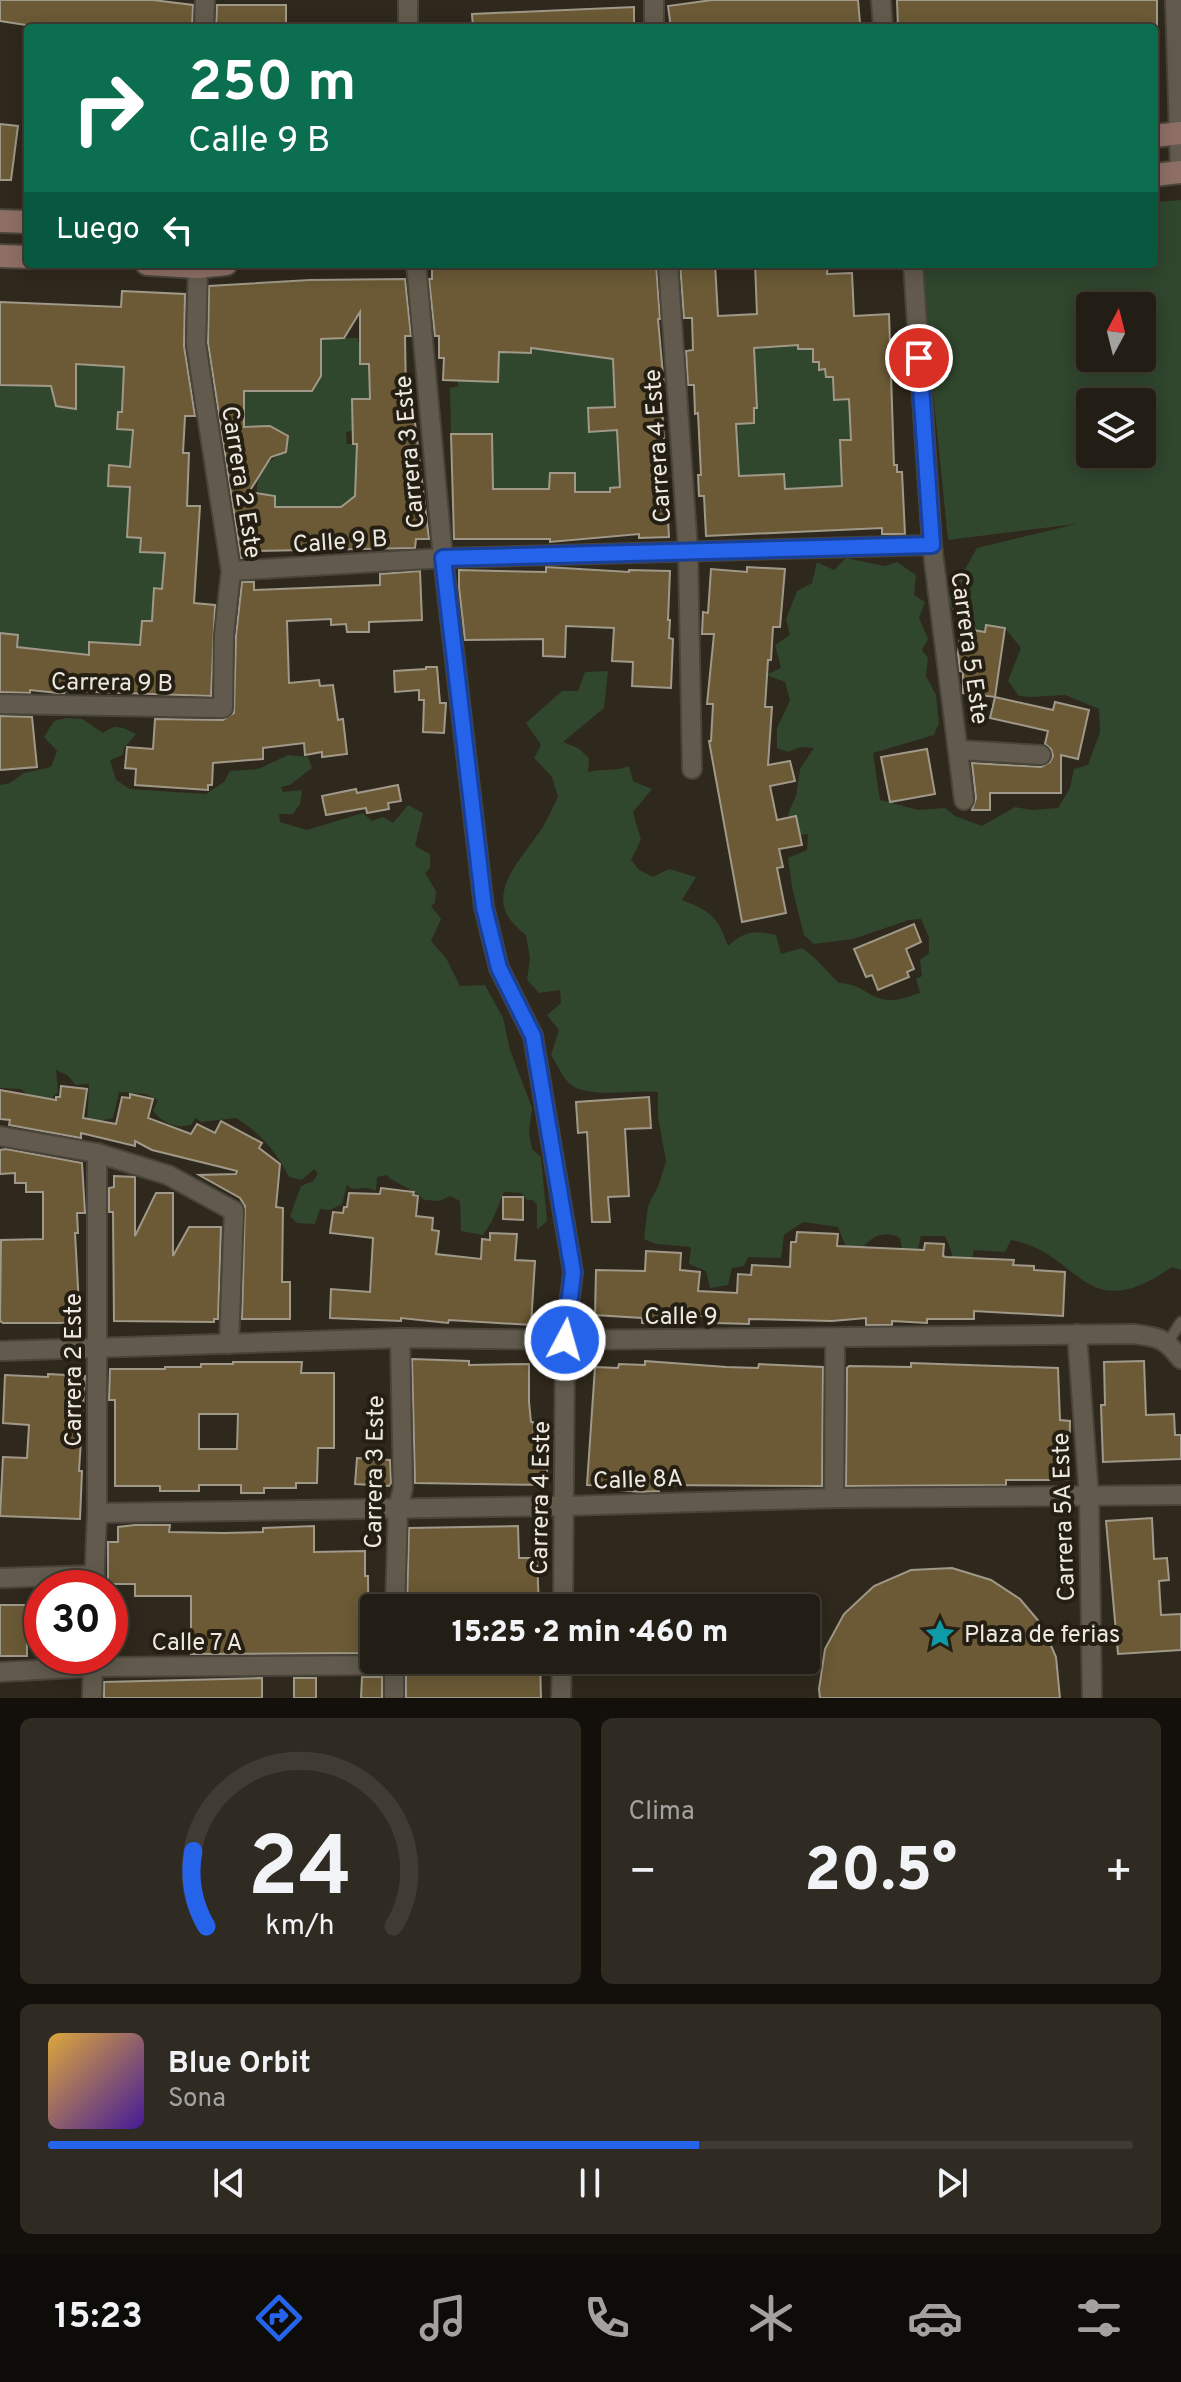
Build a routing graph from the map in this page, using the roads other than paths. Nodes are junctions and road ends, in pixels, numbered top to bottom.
1 (205, 0) edge
2 (408, 0) edge
3 (654, 0) edge
4 (881, 0) edge
5 (1175, 0) edge
6 (204, 24) edge
7 (408, 24) edge
8 (654, 24) edge
9 (883, 24) edge
10 (1181, 133) edge
11 (1158, 136) edge
12 (1180, 172) edge
13 (1158, 175) edge
14 (0, 221) edge
15 (24, 222) edge
16 (0, 256) edge
17 (24, 257) edge
18 (198, 268) edge
19 (416, 268) edge
20 (668, 268) edge
21 (913, 268) edge
22 (932, 545) junction
23 (688, 550) junction
24 (443, 558) junction
25 (231, 571) junction
26 (0, 704) edge
27 (223, 708) joint
28 (959, 750) junction
29 (1041, 755) dead end
30 (692, 769) dead end
31 (964, 800) dead end
32 (0, 1136) edge
33 (97, 1153) junction
34 (1181, 1322) edge
35 (1077, 1334) junction
36 (400, 1338) junction
37 (835, 1339) junction
38 (565, 1340) junction
39 (1168, 1342) junction
40 (229, 1344) junction
41 (97, 1348) junction
42 (0, 1351) edge
43 (1181, 1359) edge
44 (1181, 1495) edge
45 (1089, 1497) junction
46 (834, 1498) junction
47 (566, 1506) junction
48 (398, 1508) junction
49 (97, 1513) junction
50 (95, 1570) edge
51 (0, 1578) edge
52 (24, 1579) edge
53 (395, 1594) edge
54 (563, 1594) edge
55 (128, 1661) edge
56 (360, 1662) edge
57 (24, 1669) edge
58 (0, 1672) edge
59 (93, 1674) edge
60 (394, 1674) edge
61 (562, 1674) edge
62 (92, 1698) edge
63 (394, 1698) edge
64 (561, 1698) edge
65 (1092, 1698) edge

1 - 6 street
2 - 7 street
3 - 8 street
4 - 9 street
5 - 10 street
10 - 11 main road
10 - 12 street
12 - 13 main road
14 - 15 main road
16 - 17 main road
18 - 25 street, Carrera 2 Este
19 - 24 street, Carrera 3 Este
20 - 23 street, Carrera 4 Este
21 - 22 street, Carrera 5 Este
22 - 23 street, Calle 9 B
22 - 28 street, Carrera 5 Este
23 - 24 street, Calle 9 B
23 - 30 street, Carrera 4 Este
24 - 25 street, Calle 9 B
24 - 38 street, Carrera 3 Este
25 - 27 street, Carrera 2 Este
26 - 27 street, Carrera 9 B
28 - 29 street
28 - 31 street, Carrera 5 Este
32 - 33 street
33 - 40 street
33 - 41 street, Carrera 2 Este
34 - 39 lane
35 - 37 street, Calle 9
35 - 39 street, Calle 9
35 - 45 street, Carrera 5A Este
36 - 38 street, Calle 9
36 - 40 street, Calle 9
36 - 48 street, Carrera 3 Este
37 - 38 street, Calle 9
37 - 46 street
38 - 47 street, Carrera 4 Este
39 - 43 street
40 - 41 street, Calle 9
41 - 42 street, Calle 9
41 - 49 street, Carrera 2 Este
44 - 45 street, Calle 8A
45 - 46 street, Calle 8A
45 - 65 street, Carrera 5A Este
46 - 47 street, Calle 8A
47 - 48 street, Calle 8A
47 - 54 street, Carrera 4 Este
48 - 49 street, Calle 8A
48 - 53 street, Carrera 3 Este
49 - 50 street, Carrera 2 Este
51 - 52 street
55 - 56 street, Calle 7 A
57 - 58 street, Calle 7 A
59 - 62 street
60 - 63 street
61 - 64 street

